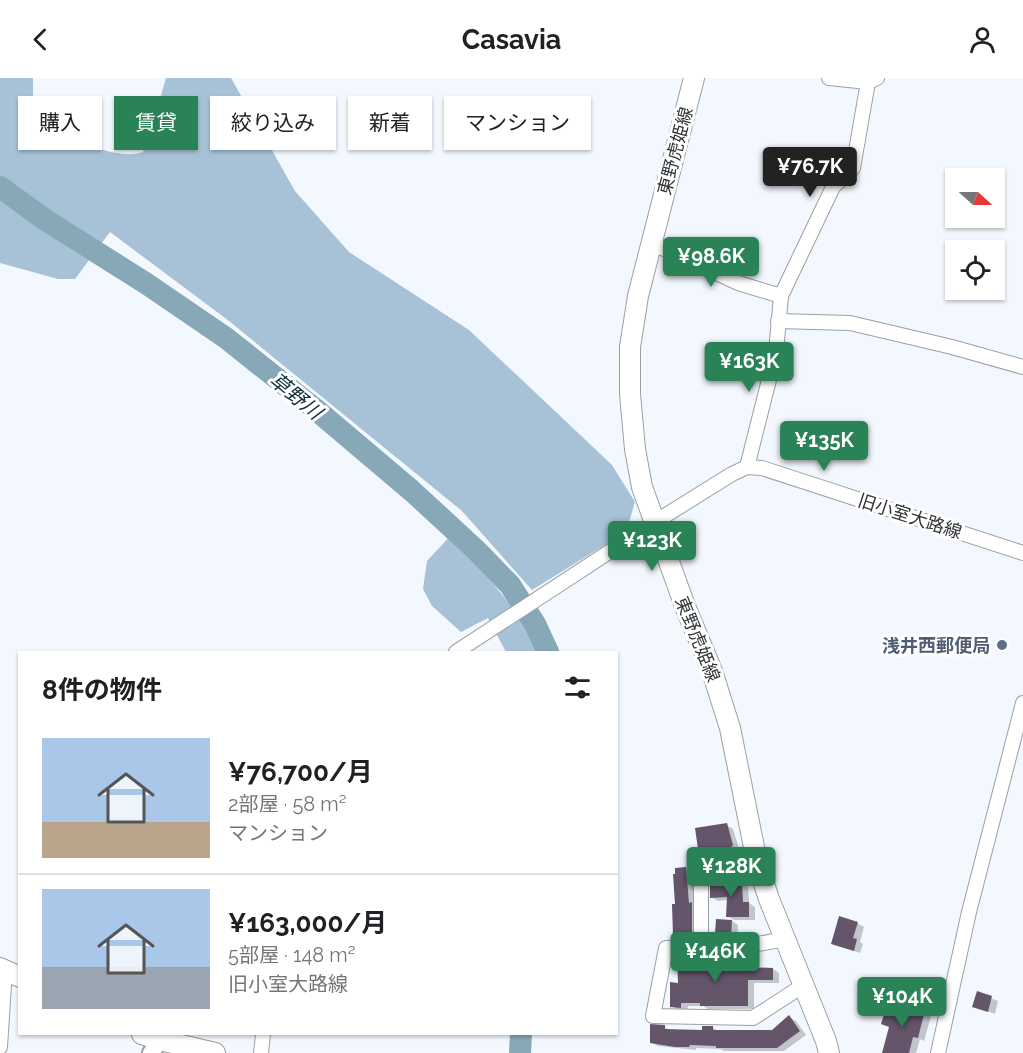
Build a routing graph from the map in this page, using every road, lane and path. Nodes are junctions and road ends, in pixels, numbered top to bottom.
1 (694, 78) edge
2 (829, 78) edge
3 (872, 80) edge
4 (651, 245) junction
5 (781, 296) junction
6 (778, 321) junction
7 (1023, 367) edge
8 (747, 467) junction
9 (648, 527) junction
10 (1023, 553) edge
11 (460, 649) edge
12 (1023, 703) edge
13 (1017, 758) edge
14 (757, 862) junction
15 (785, 939) junction
16 (701, 948) junction
17 (8, 972) edge
18 (804, 985) junction
19 (263, 1035) edge
20 (154, 1040) edge
21 (0, 1047) edge
22 (215, 1053) edge
23 (261, 1053) edge
24 (829, 1053) edge
25 (938, 1053) edge

1 - 4 main road, 東野虎姫線
2 - 3 street
3 - 5 street
4 - 5 street
4 - 9 main road, 東野虎姫線
5 - 6 street
6 - 7 street
6 - 8 street
8 - 9 street
8 - 10 street, 旧小室大路線
9 - 11 street
9 - 14 main road, 東野虎姫線
12 - 13 street
13 - 25 street
14 - 15 main road, 東野虎姫線
14 - 16 street
15 - 16 street
15 - 18 main road, 東野虎姫線
16 - 18 street
17 - 21 street
18 - 24 main road, 東野虎姫線
19 - 23 street
20 - 22 main road

